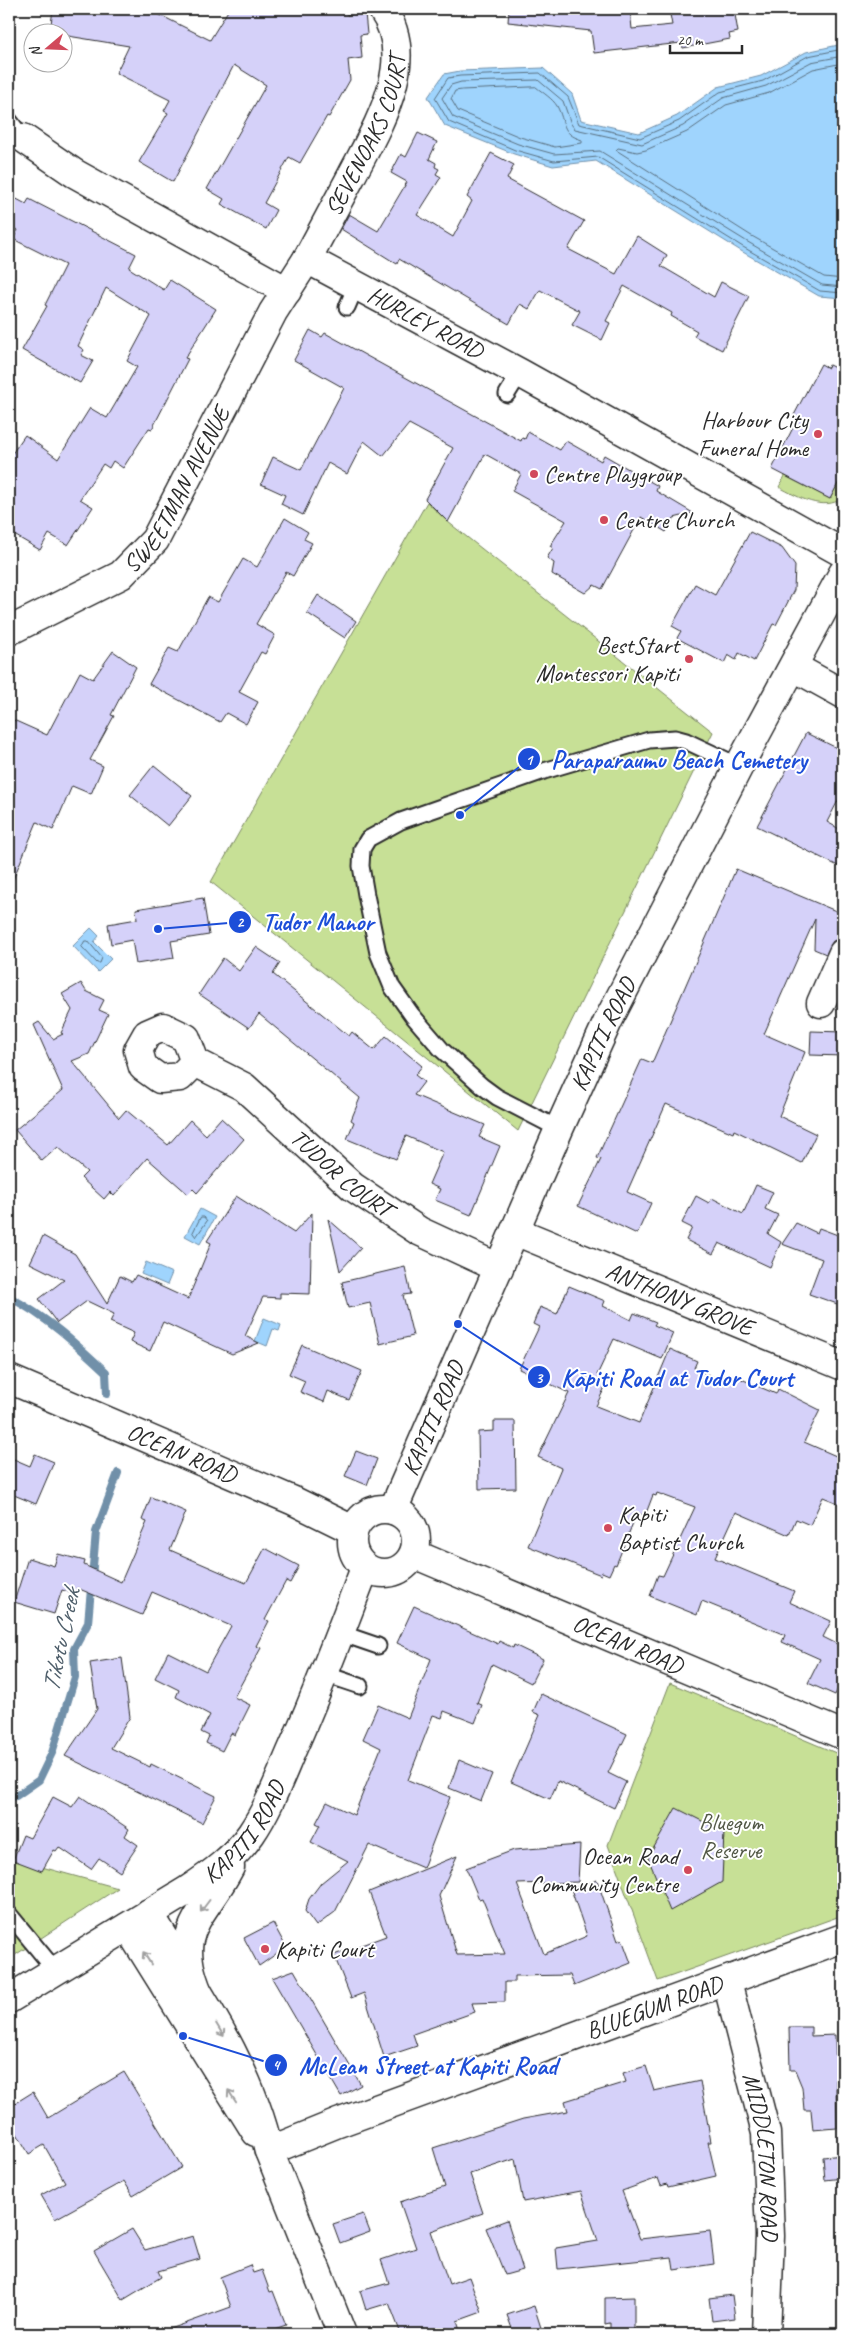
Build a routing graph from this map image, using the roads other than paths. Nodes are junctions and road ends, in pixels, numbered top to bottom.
1 (382, 9) edge
2 (16, 129) edge
3 (307, 259) junction
4 (287, 291) junction
5 (843, 553) edge
6 (843, 573) edge
7 (9, 631) edge
8 (794, 667) junction
9 (843, 694) edge
10 (740, 766) junction
11 (843, 953) edge
12 (821, 1003) dead end
13 (195, 1062) dead end
14 (559, 1129) junction
15 (515, 1231) junction
16 (499, 1268) junction
17 (843, 1366) edge
18 (9, 1379) edge
19 (393, 1510) junction
20 (353, 1530) junction
21 (414, 1554) junction
22 (366, 1568) junction
23 (340, 1633) junction
24 (378, 1646) dead end
25 (324, 1674) junction
26 (360, 1686) dead end
27 (843, 1735) edge
28 (238, 1849) junction
29 (9, 1914) edge
30 (139, 1920) junction
31 (843, 1938) edge
32 (55, 1970) junction
33 (727, 1982) junction
34 (199, 1995) junction
35 (9, 1999) edge
36 (269, 2151) junction
37 (342, 2334) edge
38 (766, 2334) edge

1 - 3 street, SEVENOAKS COURT
2 - 4 street
3 - 4 street
3 - 5 street, HURLEY ROAD
4 - 7 street, SWEETMAN AVENUE
6 - 8 street, KAPITI ROAD
8 - 9 street
8 - 10 street, KAPITI ROAD
10 - 14 street, KAPITI ROAD
10 - 14 lane
11 - 12 street
13 - 16 street, TUDOR COURT
14 - 15 street, KAPITI ROAD
15 - 16 street, KAPITI ROAD
15 - 17 street, ANTHONY GROVE
16 - 19 street, KAPITI ROAD
18 - 20 street, OCEAN ROAD
19 - 20 street
19 - 21 street
20 - 22 street
21 - 22 street
21 - 27 street, OCEAN ROAD
22 - 23 street, KAPITI ROAD
23 - 24 lane
23 - 25 street, KAPITI ROAD
25 - 26 lane
25 - 28 street, KAPITI ROAD
28 - 30 street, KAPITI ROAD
28 -> 34 street
29 - 32 lane
30 - 32 street, KAPITI ROAD
30 - 34 street
36 -> 30 street
31 - 33 street, BLUEGUM ROAD
32 - 35 street, KAPITI ROAD
33 - 36 street, BLUEGUM ROAD
33 - 38 street, MIDDLETON ROAD
34 -> 36 street
36 - 37 street

